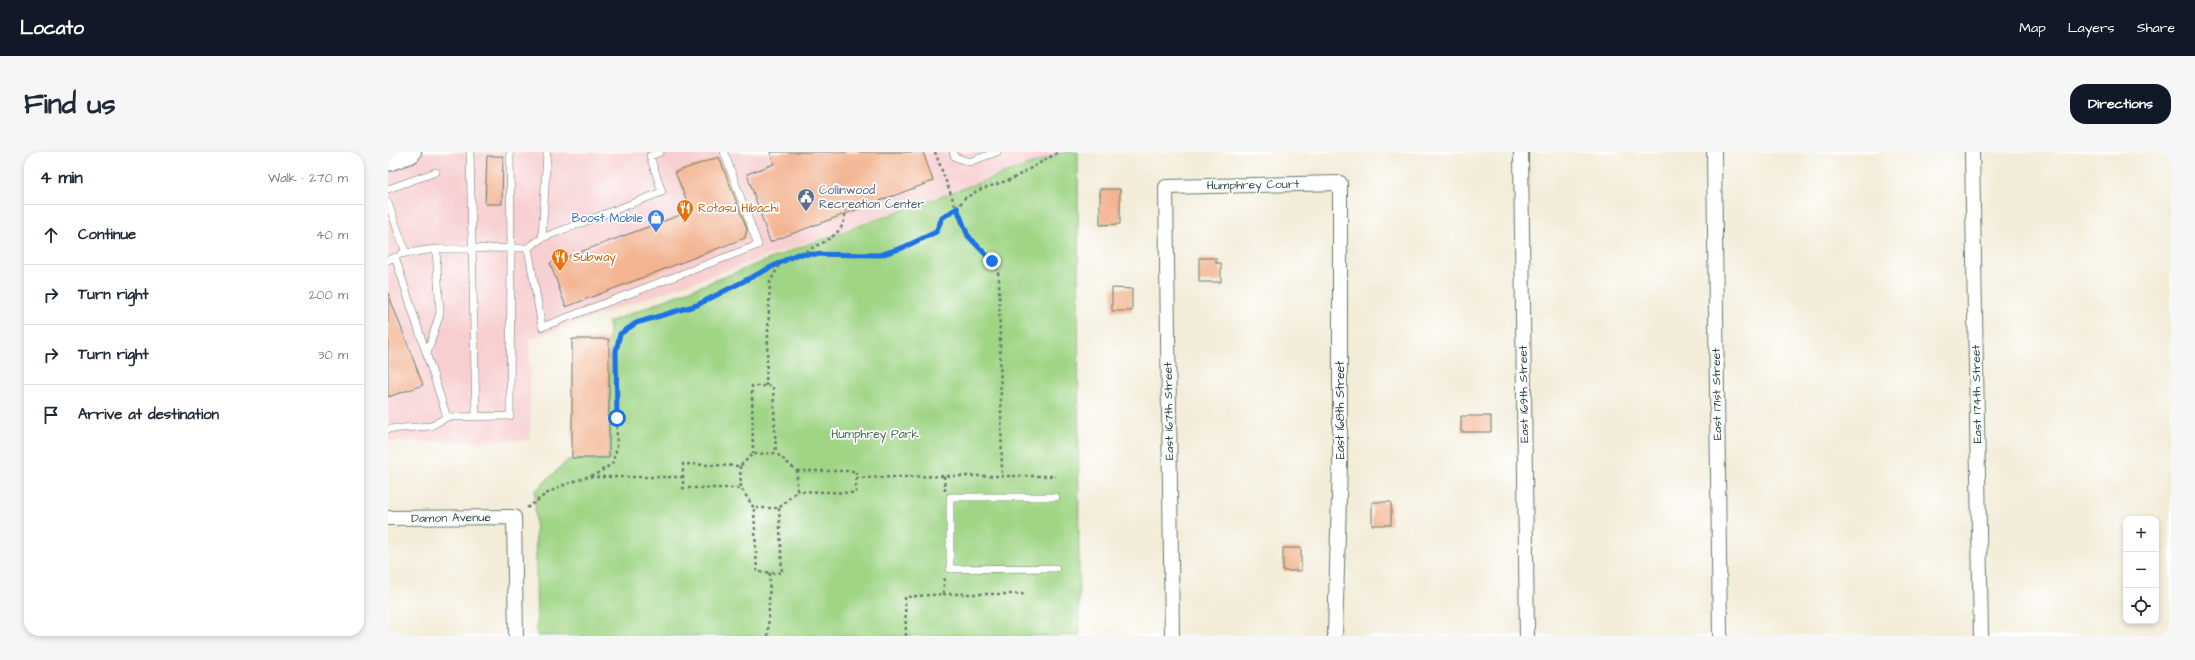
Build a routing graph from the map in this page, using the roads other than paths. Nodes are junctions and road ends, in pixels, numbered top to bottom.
1 (410, 152) edge
2 (470, 152) edge
3 (511, 152) edge
4 (547, 152) edge
5 (660, 152) edge
6 (724, 152) edge
7 (953, 152) edge
8 (997, 152) edge
9 (1521, 152) edge
10 (1714, 152) edge
11 (1972, 152) edge
12 (388, 160) edge
13 (436, 172) dead end
14 (1340, 183) joint
15 (1166, 187) joint
16 (388, 189) edge
17 (388, 202) edge
18 (391, 219) edge
19 (542, 238) junction
20 (472, 247) junction
21 (511, 248) junction
22 (528, 248) junction
23 (436, 249) junction
24 (406, 253) junction
25 (392, 258) edge
26 (427, 354) junction
27 (447, 417) junction
28 (476, 417) junction
29 (388, 430) edge
30 (1056, 497) dead end
31 (388, 518) edge
32 (1056, 568) dead end
33 (516, 636) edge
34 (1172, 636) edge
35 (1335, 636) edge
36 (1527, 636) edge
37 (1720, 636) edge
38 (1982, 636) edge

1 - 12 main road
2 - 20 lane
3 - 21 lane
4 - 19 lane
5 - 19 lane
6 - 22 lane
7 - 8 lane
9 - 36 street, East 169th Street
10 - 37 street, East 171st Street
11 - 38 street, East 174th Street
13 - 16 lane
14 - 15 street, Humphrey Court
14 - 35 street, East 168th Street
15 - 34 street, East 167th Street
17 - 18 lane
18 - 24 lane
19 - 22 lane
20 - 21 lane
20 - 23 lane
20 - 28 lane
21 - 22 lane
21 - 28 lane
23 - 24 lane
23 - 26 lane
24 - 25 lane
25 - 26 lane
26 - 27 lane
27 - 28 lane
27 - 29 lane
30 - 32 lane
31 - 33 street, Damon Avenue

